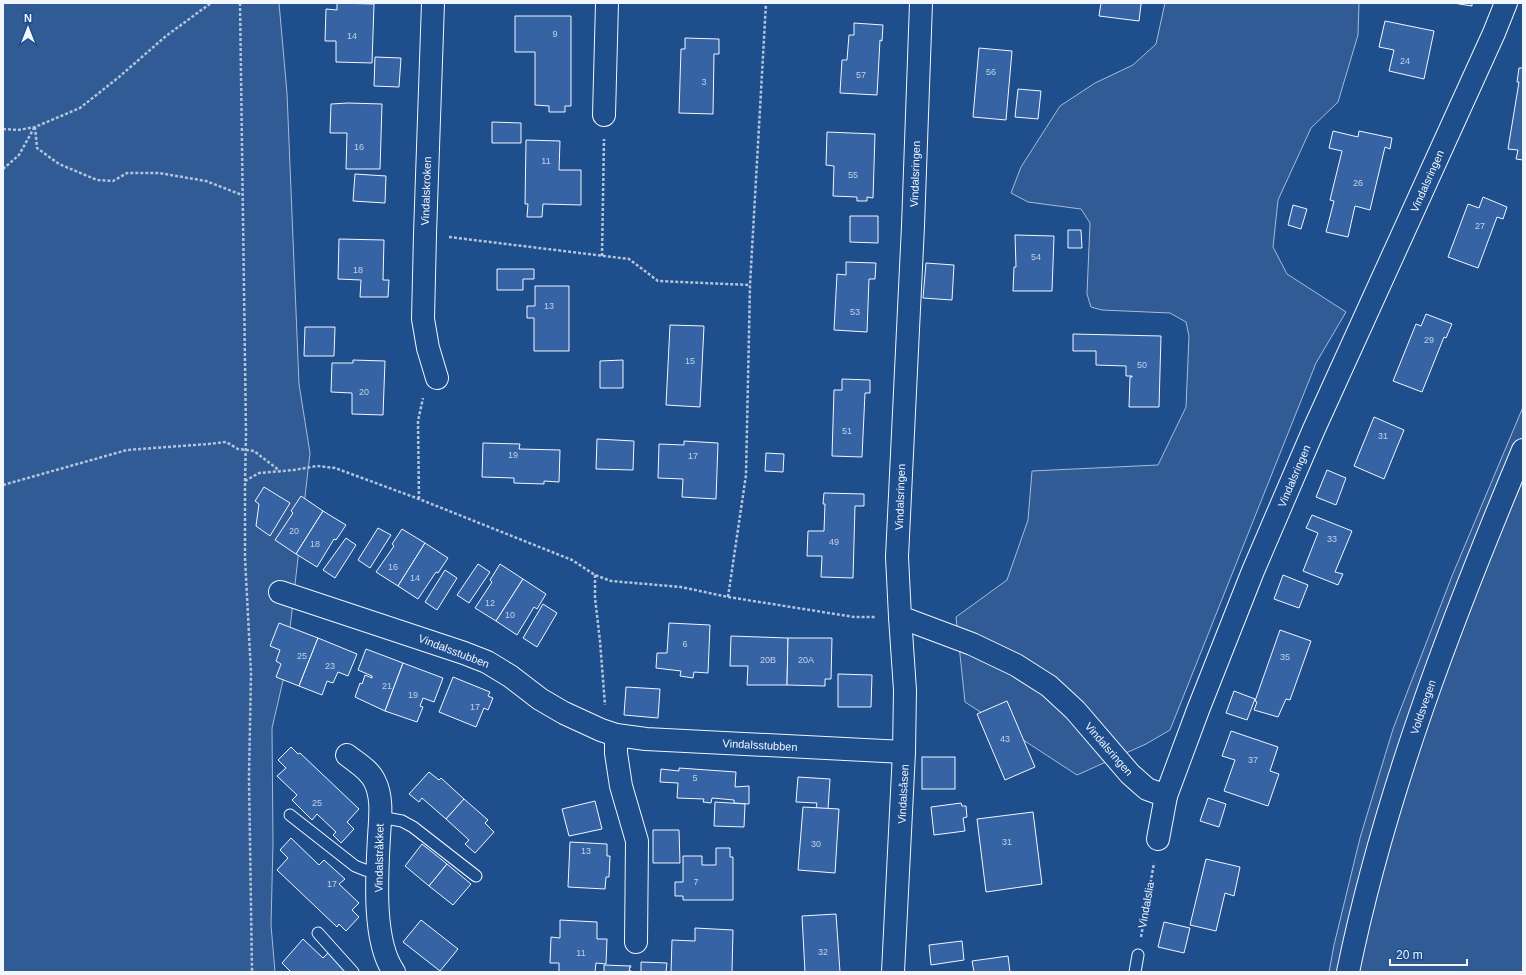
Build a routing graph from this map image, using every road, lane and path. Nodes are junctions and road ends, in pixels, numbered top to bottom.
1 (211, 3) edge
2 (240, 3) edge
3 (433, 3) edge
4 (607, 3) edge
5 (766, 3) edge
6 (921, 3) edge
7 (1506, 3) edge
8 (604, 115) joint
9 (35, 127) junction
10 (3, 129) edge
11 (3, 169) edge
12 (242, 195) junction
13 (425, 234) junction
14 (602, 256) junction
15 (750, 285) junction
16 (437, 378) joint
17 (246, 450) junction
18 (1523, 450) edge
19 (280, 471) junction
20 (244, 481) junction
21 (3, 485) edge
22 (419, 499) junction
23 (595, 574) junction
24 (280, 592) dead end
25 (728, 597) junction
26 (900, 617) junction
27 (609, 732) junction
28 (904, 752) junction
29 (347, 755) dead end
30 (1166, 796) junction
31 (290, 815) dead end
32 (380, 817) junction
33 (1158, 839) joint
34 (377, 872) junction
35 (476, 876) dead end
36 (318, 933) dead end
37 (636, 942) dead end
38 (1138, 955) joint
39 (252, 972) edge
40 (354, 972) edge
41 (394, 972) edge
42 (892, 972) edge
43 (1135, 972) edge
44 (1348, 972) edge

1 - 9 path
2 - 12 path
3 - 13 main road, Vindalskroken
4 - 8 main road
5 - 15 path
6 - 26 main road, Vindalsringen
7 - 30 main road, Vindalsringen
8 - 14 path
9 - 10 path
9 - 11 path
9 - 12 path
12 - 17 path
13 - 14 path
13 - 16 main road, Vindalskroken
14 - 15 path
15 - 25 path
16 - 22 path
17 - 19 path
17 - 20 path
17 - 21 path
18 - 44 main road, Voldsvegen
19 - 20 path
19 - 22 path
20 - 39 path
22 - 23 path
23 - 25 path
23 - 27 path
24 - 27 main road, Vindalsstubben
25 - 26 path
26 - 28 main road, Vindalsåsen
26 - 30 main road, Vindalsringen
27 - 28 main road, Vindalsstubben
27 - 37 main road
28 - 42 main road, Vindalsåsen
29 - 32 main road, Vindalstråkket
30 - 33 main road
31 - 34 lane
32 - 34 main road, Vindalstråkket
32 - 35 lane
33 - 38 path, Vindalslia
34 - 41 main road, Vindalstråkket
36 - 40 lane
38 - 43 lane

